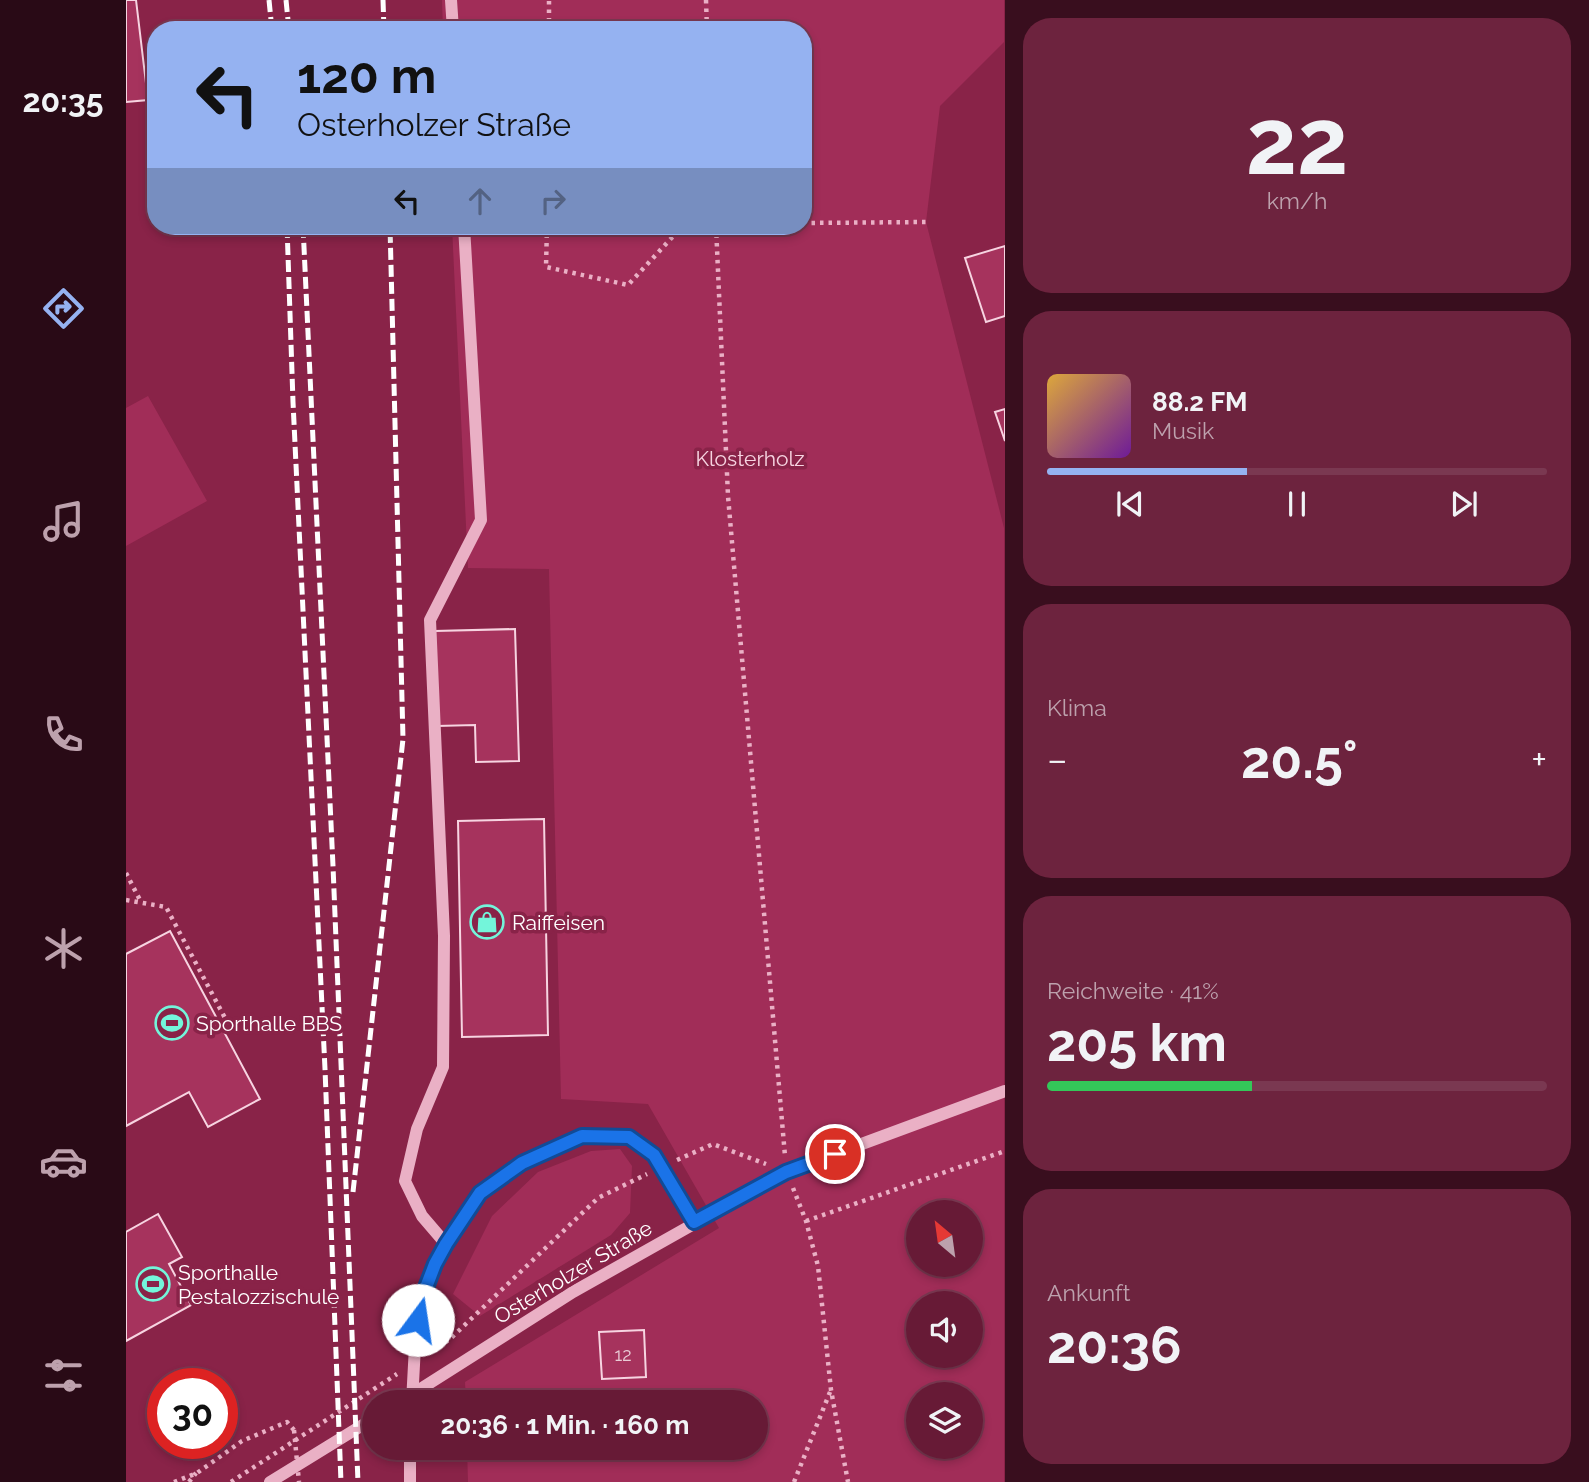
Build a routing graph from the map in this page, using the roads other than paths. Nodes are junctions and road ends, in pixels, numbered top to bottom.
1 (451, 0) edge
2 (452, 21) edge
3 (465, 235) edge
4 (1004, 1091) edge
5 (694, 1222) junction
6 (446, 1244) junction
7 (413, 1390) edge
8 (419, 1390) edge
9 (362, 1425) edge
10 (411, 1460) edge
11 (270, 1482) edge
12 (410, 1482) edge

1 - 2 street
3 - 6 street
4 - 5 street, Osterholzer Straße
5 - 6 street
5 - 8 street, Osterholzer Straße
6 - 7 street, bridge
9 - 11 street
10 - 12 street

